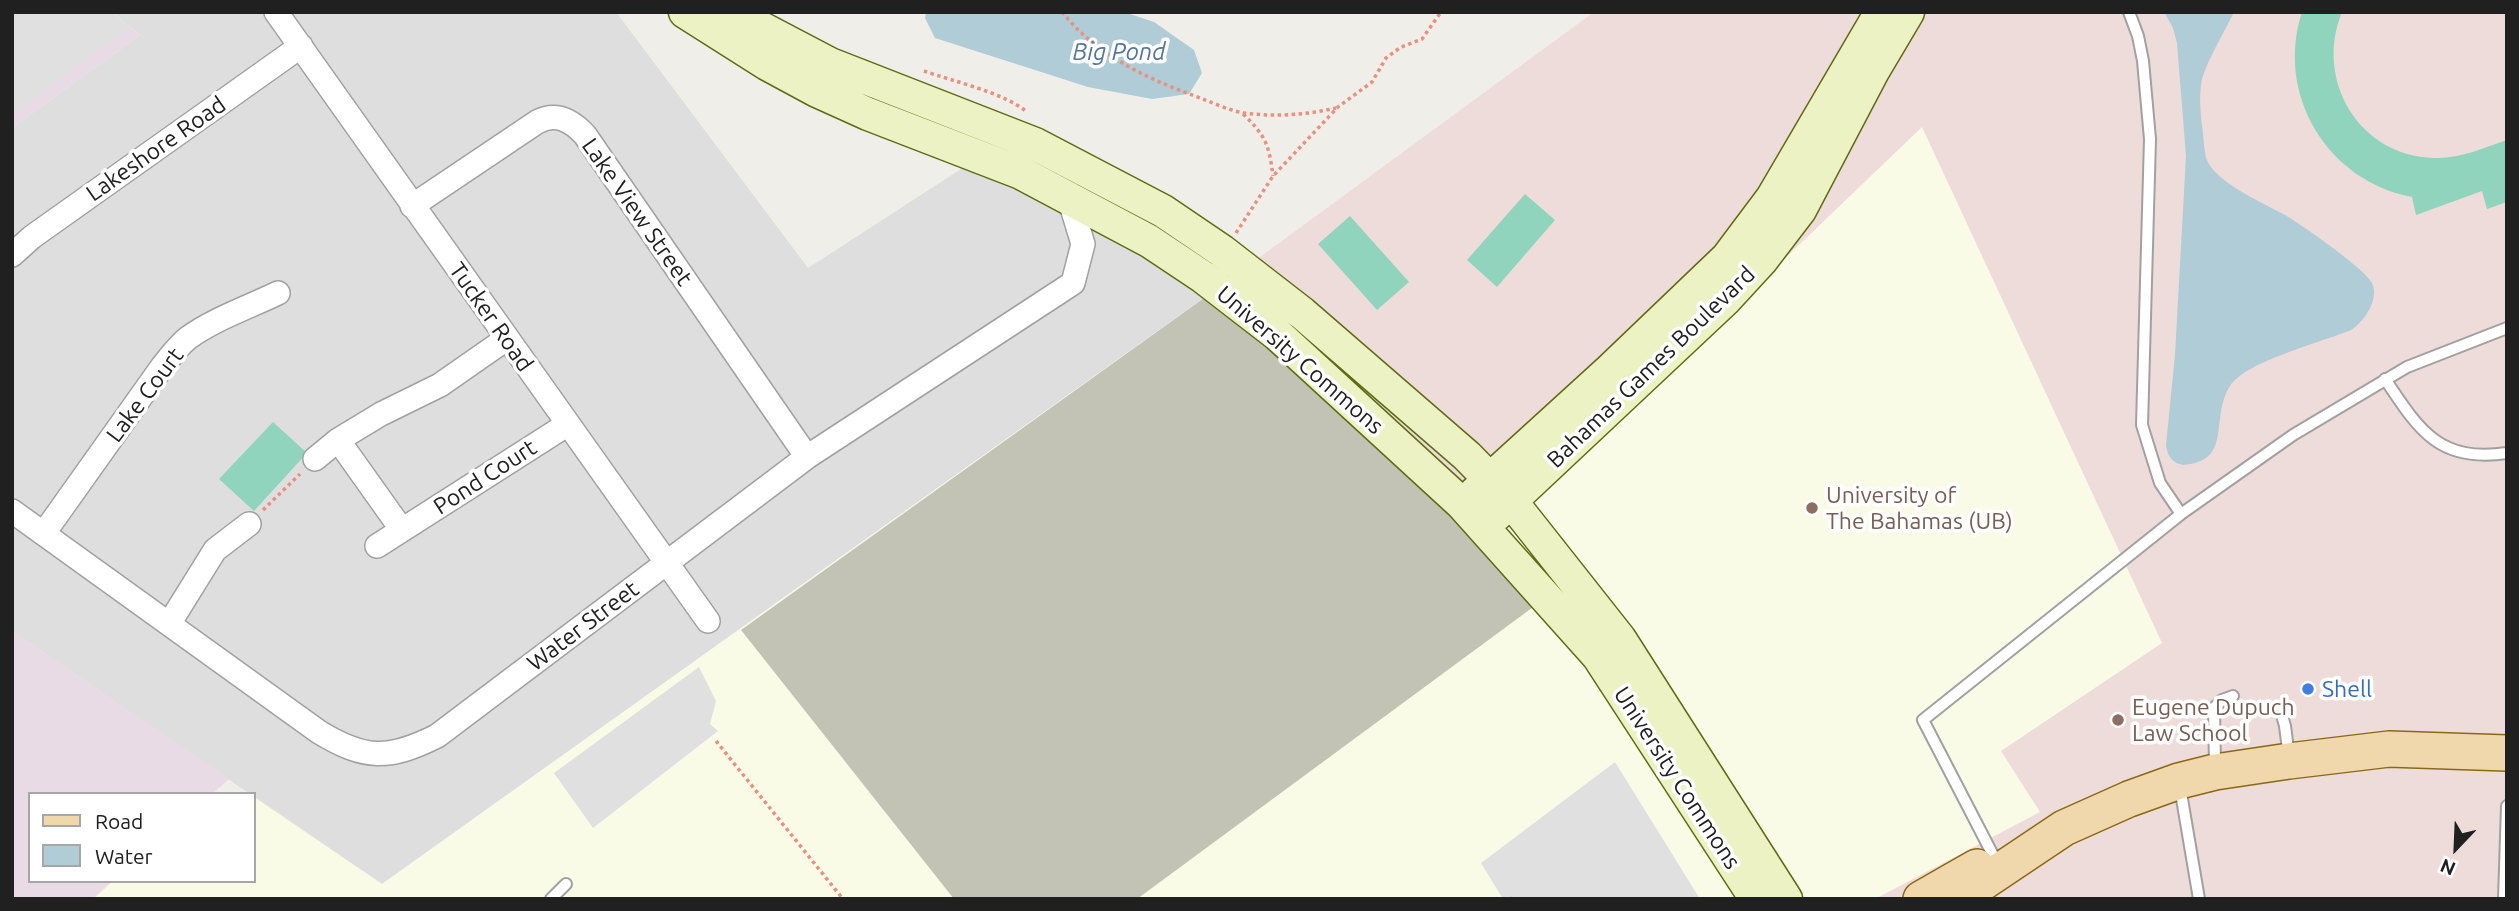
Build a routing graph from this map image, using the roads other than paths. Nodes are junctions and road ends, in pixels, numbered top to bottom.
1 (276, 12) edge
2 (685, 12) edge
3 (731, 12) edge
4 (1881, 12) edge
5 (1909, 12) edge
6 (2129, 12) edge
7 (301, 46) junction
8 (1805, 172) junction
9 (1069, 198) junction
10 (412, 206) junction
11 (12, 255) edge
12 (278, 293) dead end
13 (2507, 328) edge
14 (506, 339) junction
15 (2385, 379) junction
16 (568, 424) junction
17 (338, 440) junction
18 (2507, 453) edge
19 (807, 457) junction
20 (315, 459) road end
21 (1500, 490) junction
22 (12, 511) edge
23 (2180, 514) junction
24 (1473, 516) junction
25 (249, 524) road end
26 (402, 530) junction
27 (44, 533) junction
28 (377, 546) dead end
29 (667, 564) junction
30 (708, 621) dead end
31 (169, 624) junction
32 (2233, 696) dead end
33 (2280, 708) dead end
34 (2507, 754) edge
35 (2289, 761) junction
36 (2216, 772) junction
37 (2179, 781) junction
38 (2507, 806) edge
39 (2036, 845) junction
40 (1994, 857) junction
41 (566, 884) dead end
42 (551, 899) edge
43 (1756, 899) edge
44 (1786, 899) edge
45 (1921, 899) edge
46 (1958, 899) edge
47 (2199, 899) edge
48 (2504, 899) edge

1 - 7 street, Tucker Road
2 - 9 main road, University Commons
3 - 21 main road, University Commons
4 - 8 main road, Bahamas Games Boulevard
5 - 8 main road, Bahamas Games Boulevard
6 - 23 lane
7 - 10 street, Tucker Road
7 - 11 street, Lakeshore Road
8 - 21 main road, Bahamas Games Boulevard
9 - 19 street, Water Street
9 - 24 main road, University Commons
10 - 14 street, Tucker Road
10 - 19 street, Lake View Street
12 - 27 street, Lake Court
13 - 15 lane
14 - 16 street, Tucker Road
14 - 17 street
15 - 18 lane
15 - 23 lane
16 - 26 street, Pond Court
16 - 29 street, Tucker Road
17 - 20 street
17 - 26 street
19 - 29 street, Water Street
21 - 24 main road, Bahamas Games Boulevard
21 - 44 main road, University Commons
22 - 27 street, Water Street
23 - 40 lane
24 - 43 main road, University Commons
25 - 31 street
26 - 28 street, Pond Court
27 - 31 street, Water Street
29 - 30 street, Tucker Road
29 - 31 street, Water Street
32 - 36 lane
33 - 35 lane
34 - 35 main road
35 - 36 main road
36 - 37 main road
37 - 39 main road
37 - 47 lane
38 - 48 lane
39 - 40 main road
39 - 46 main road
40 - 45 main road
41 - 42 lane

